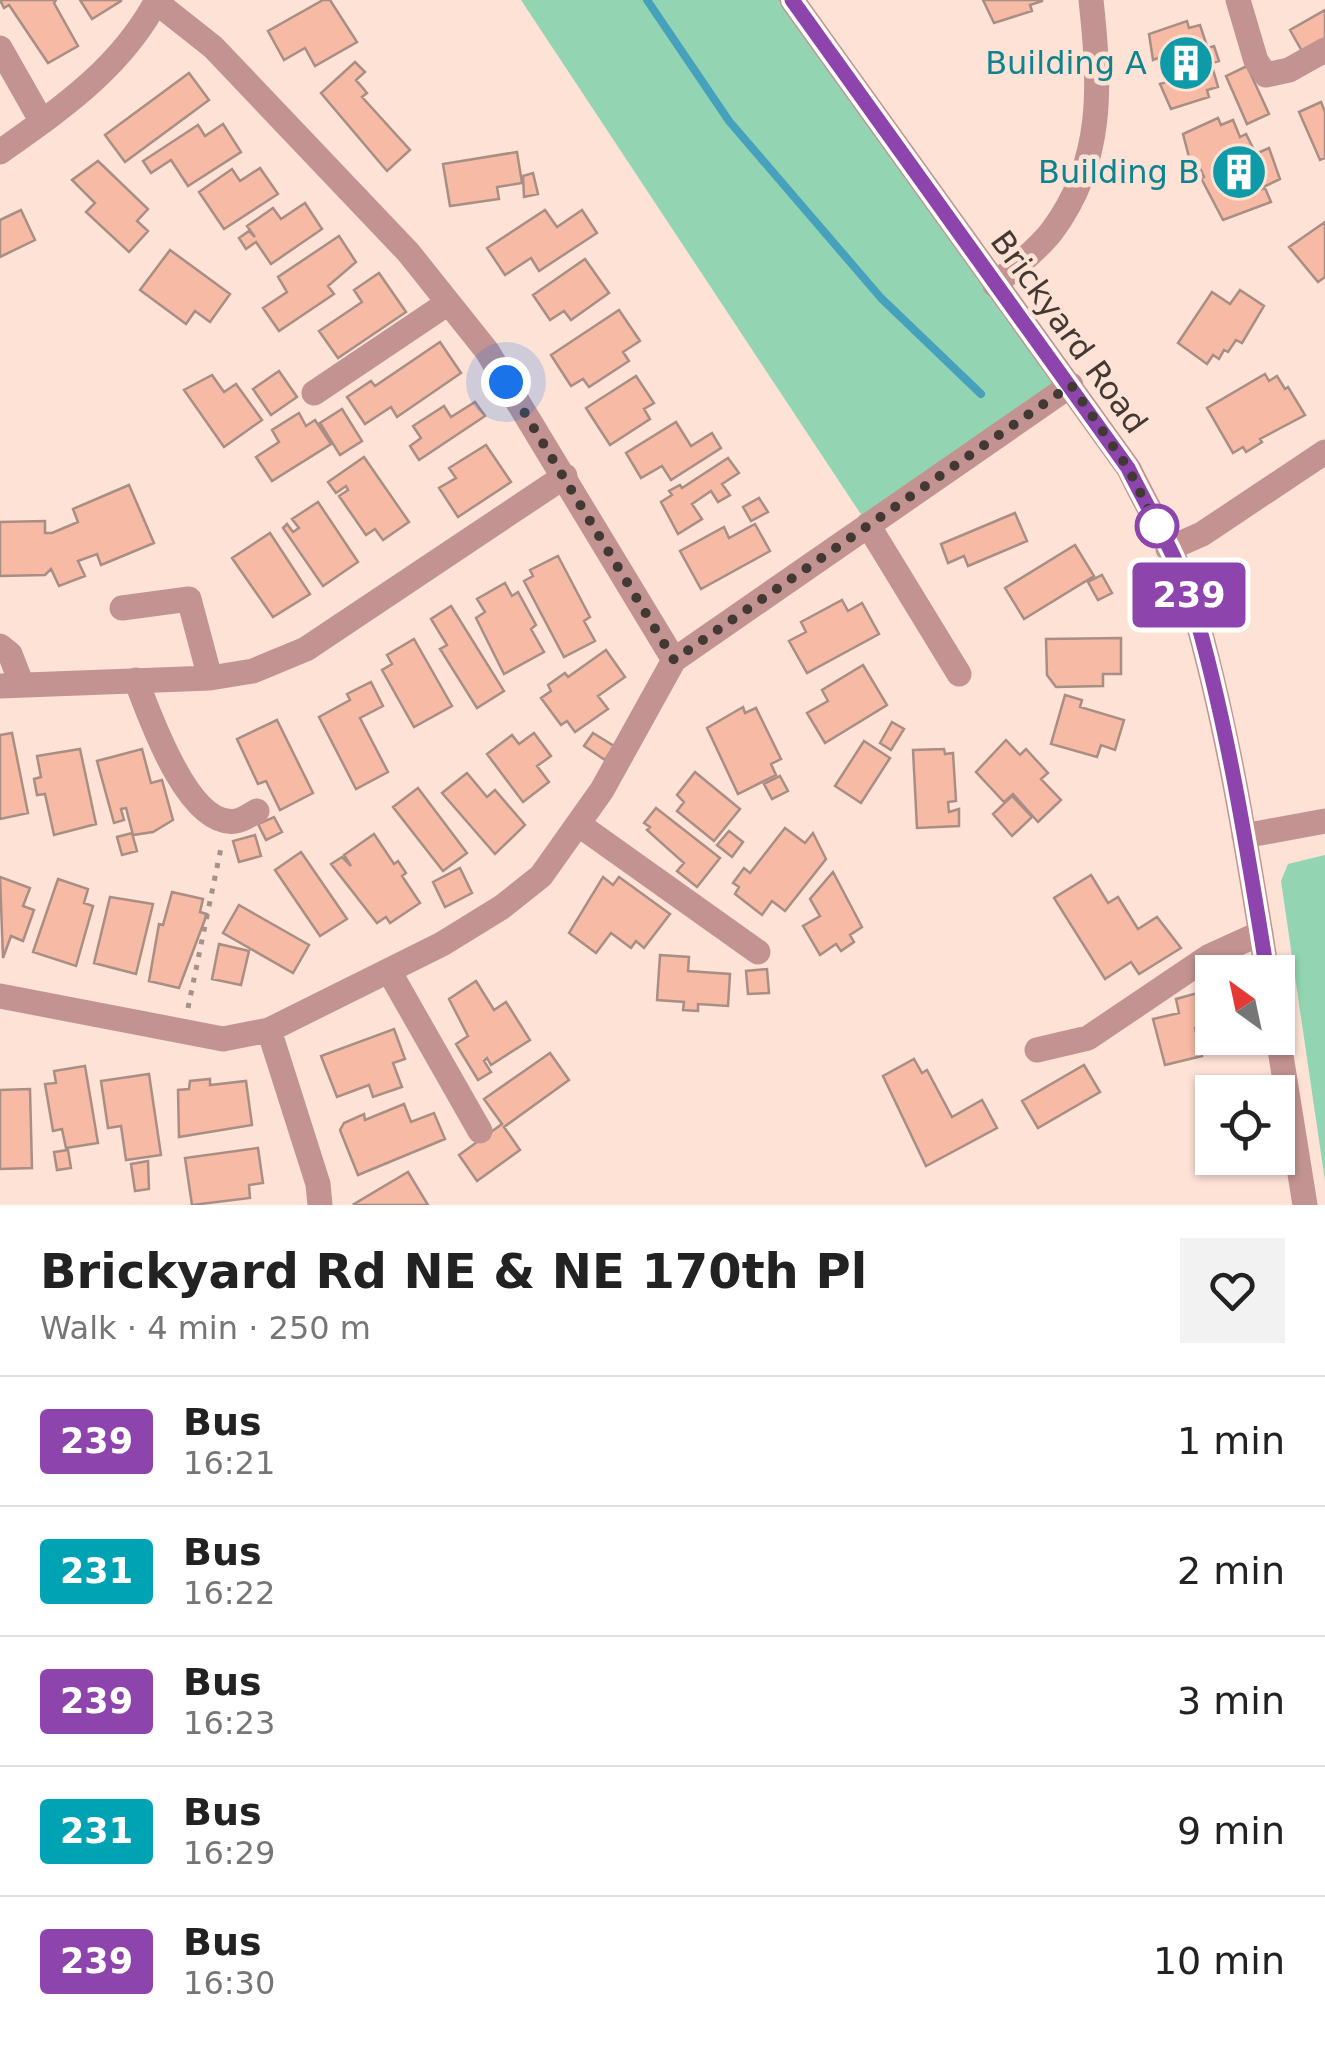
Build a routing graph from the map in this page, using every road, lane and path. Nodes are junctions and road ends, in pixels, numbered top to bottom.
1 (792, 0) edge
2 (1091, 0) edge
3 (1238, 0) edge
4 (157, 1) edge
5 (0, 48) edge
6 (1325, 50) edge
7 (42, 122) junction
8 (0, 152) edge
9 (995, 285) junction
10 (448, 302) junction
11 (1071, 385) junction
12 (314, 394) dead end
13 (1325, 452) edge
14 (565, 476) junction
15 (868, 524) junction
16 (1168, 549) junction
17 (122, 608) dead end
18 (0, 646) edge
19 (674, 660) junction
20 (958, 674) dead end
21 (210, 678) junction
22 (136, 680) junction
23 (11, 685) edge
24 (257, 811) dead end
25 (222, 820) junction
26 (1325, 821) edge
27 (578, 824) junction
28 (1244, 836) junction
29 (1260, 933) junction
30 (758, 952) dead end
31 (1264, 955) edge
32 (389, 971) junction
33 (0, 996) edge
34 (269, 1030) junction
35 (182, 1031) junction
36 (1037, 1050) dead end
37 (1281, 1055) edge
38 (480, 1131) dead end
39 (320, 1205) edge
40 (1305, 1205) edge

1 - 9 street, Brickyard Road
2 - 9 street
3 - 6 street
4 - 7 street
4 - 10 street
5 - 7 street
7 - 8 street
9 - 11 street, Brickyard Road
10 - 12 street
10 - 14 street
11 - 15 street
11 - 16 street, Brickyard Road
13 - 16 street
14 - 19 street
14 - 21 street
15 - 19 street
15 - 20 street
16 - 28 street, Brickyard Road
17 - 21 street
18 - 23 street
19 - 27 street
21 - 22 street
22 - 23 street
22 - 25 street
24 - 25 street
25 - 35 path
26 - 28 street
27 - 30 street
27 - 32 street
28 - 29 street, Brickyard Road
29 - 31 street, Brickyard Road
29 - 36 street
32 - 34 street
32 - 38 street
33 - 35 street
34 - 35 street
34 - 39 street
37 - 40 street

